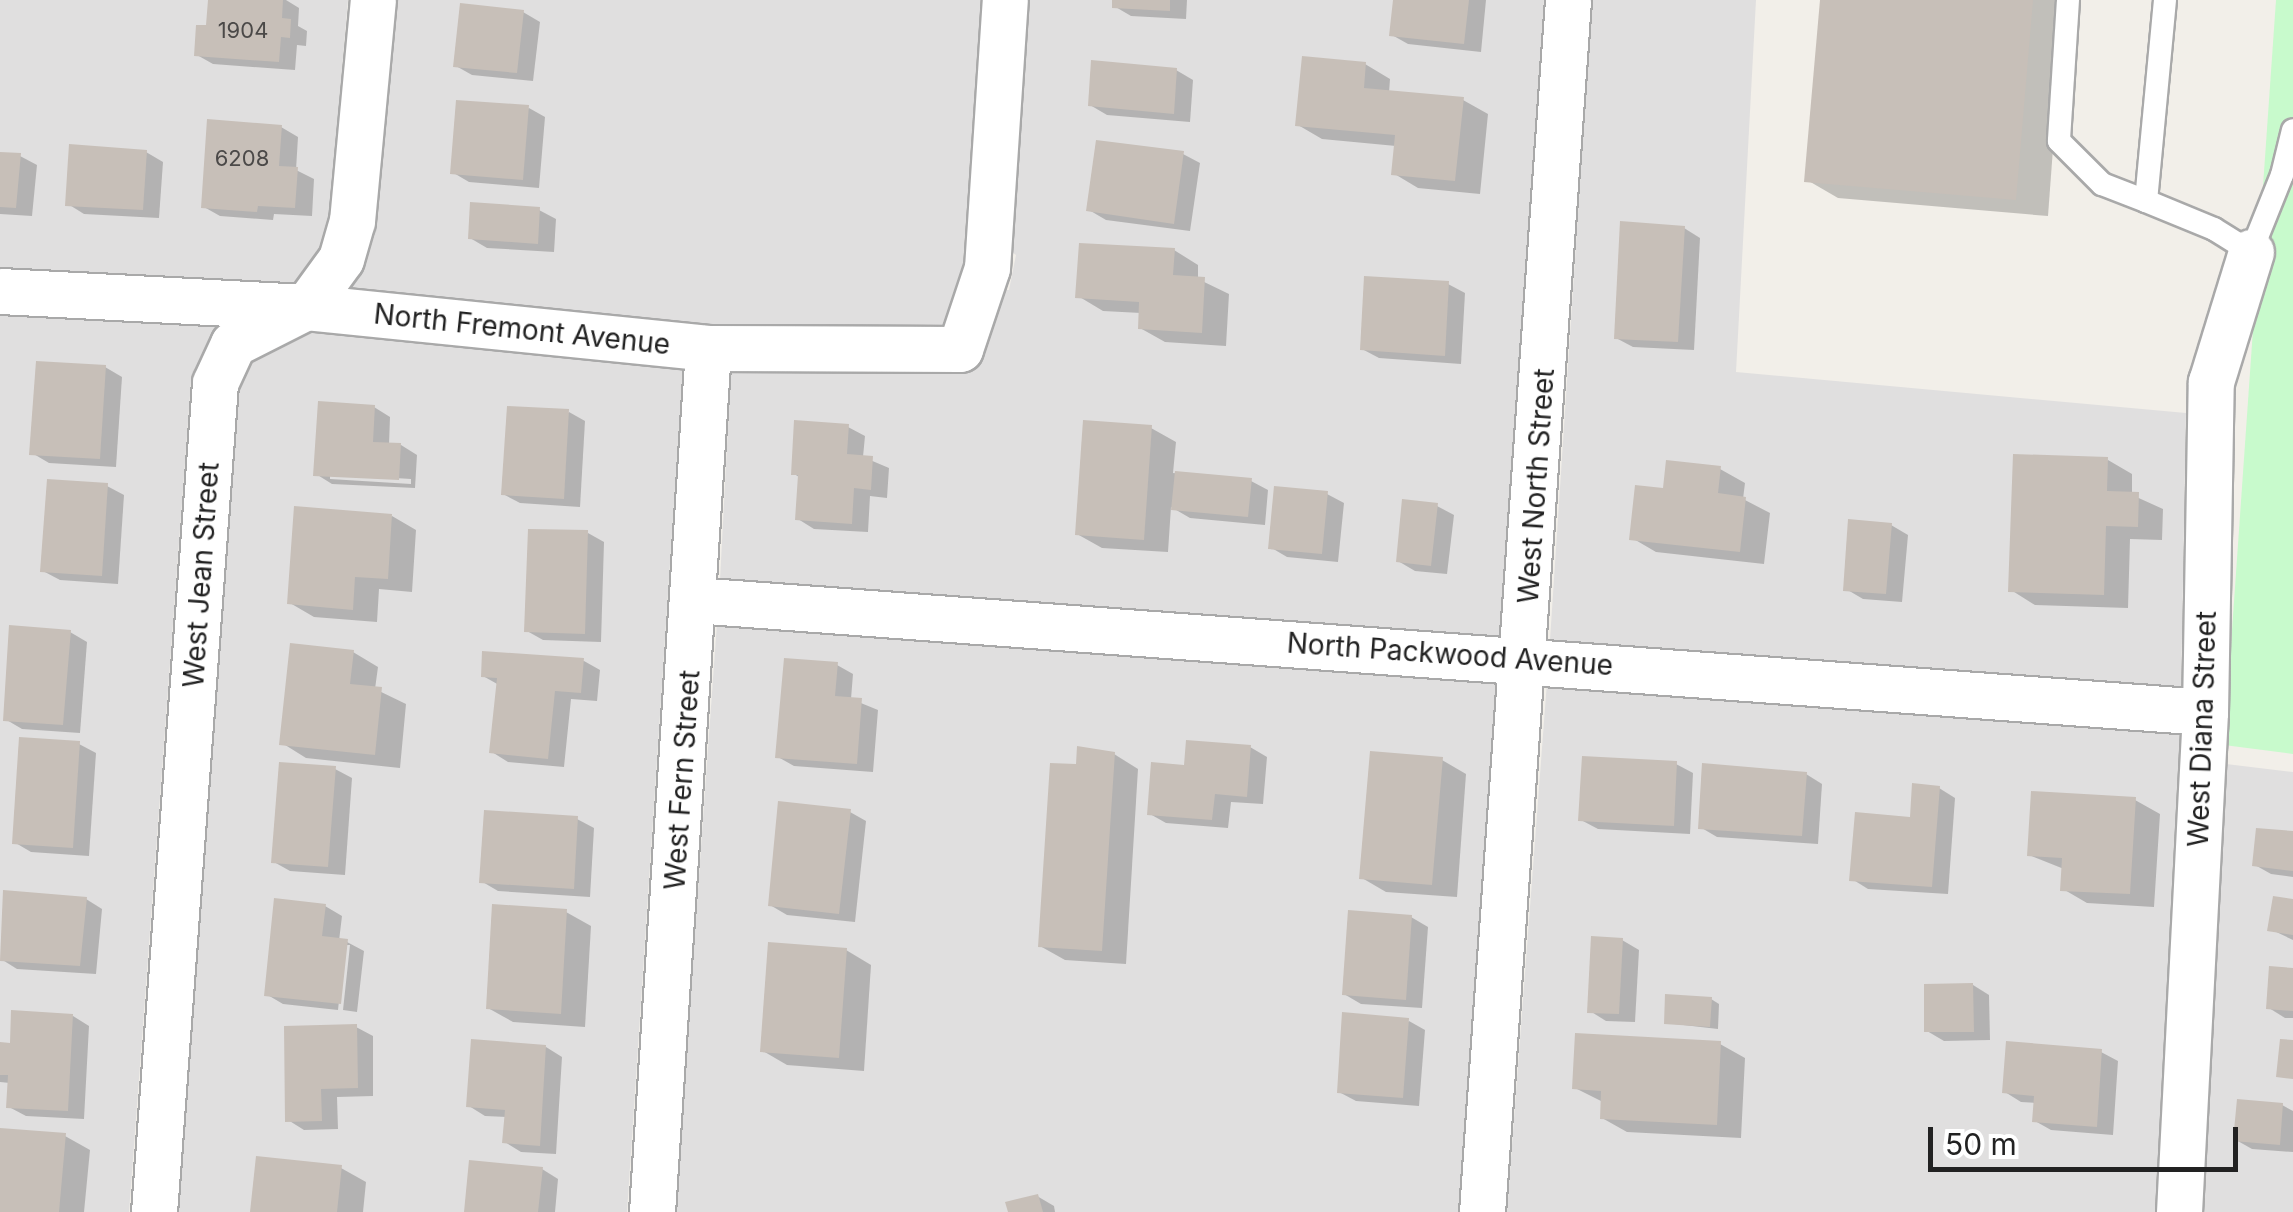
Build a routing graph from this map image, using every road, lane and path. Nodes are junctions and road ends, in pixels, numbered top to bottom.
1 (372, 0) edge
2 (1005, 0) edge
3 (1568, 0) edge
4 (2068, 0) edge
5 (2165, 0) edge
6 (2293, 130) edge
7 (2146, 200) junction
8 (2251, 252) junction
9 (0, 292) edge
10 (306, 307) junction
11 (708, 348) junction
12 (694, 600) junction
13 (1524, 659) junction
14 (2205, 712) junction
15 (154, 1212) edge
16 (652, 1212) edge
17 (1482, 1212) edge
18 (2179, 1212) edge

1 - 10 street, West Jean Street
2 - 11 street, North Fremont Avenue
3 - 13 street, West North Street
4 - 7 lane
5 - 7 lane
6 - 8 lane
7 - 8 lane
8 - 14 street, West Diana Street
9 - 10 street, North Fremont Avenue
10 - 11 street, North Fremont Avenue
10 - 15 street, West Jean Street
11 - 12 street, West Fern Street
12 - 13 street, North Packwood Avenue
12 - 16 street, West Fern Street
13 - 14 street, North Packwood Avenue
13 - 17 street, West North Street
14 - 18 street, West Diana Street

